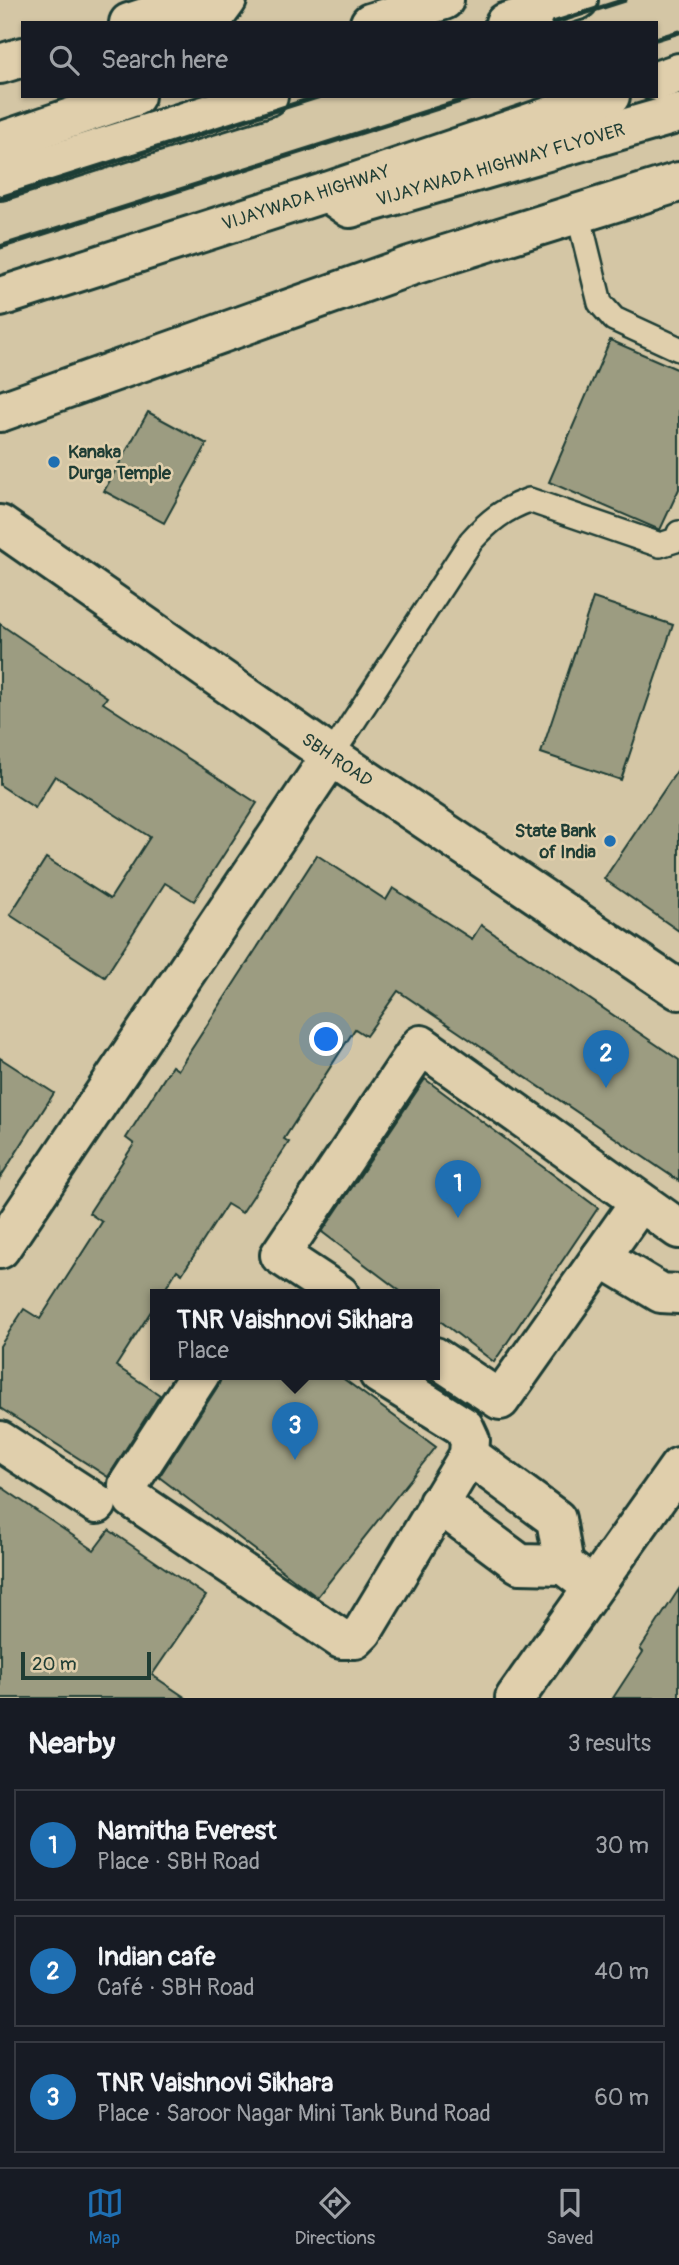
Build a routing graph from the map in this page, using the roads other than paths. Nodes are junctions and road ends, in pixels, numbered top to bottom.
1 (199, 0) edge
2 (227, 0) edge
3 (443, 0) edge
4 (578, 0) edge
5 (135, 21) edge
6 (211, 21) edge
7 (376, 21) edge
8 (511, 21) edge
9 (21, 58) edge
10 (0, 64) edge
11 (679, 73) edge
12 (658, 80) edge
13 (129, 98) edge
14 (262, 98) edge
15 (604, 98) edge
16 (679, 113) edge
17 (0, 142) edge
18 (0, 180) edge
19 (679, 182) edge
20 (327, 192) junction
21 (578, 214) junction
22 (0, 297) edge
23 (679, 349) edge
24 (0, 412) edge
25 (0, 525) edge
26 (679, 533) edge
27 (331, 756) junction
28 (679, 990) edge
29 (640, 1202) junction
30 (679, 1229) edge
31 (0, 1249) edge
32 (601, 1257) junction
33 (331, 1289) edge
34 (679, 1294) edge
35 (440, 1360) edge
36 (196, 1380) edge
37 (389, 1380) edge
38 (0, 1441) edge
39 (469, 1455) junction
40 (679, 1467) edge
41 (438, 1503) junction
42 (97, 1504) dead end
43 (578, 1576) junction
44 (516, 1698) edge

1 - 5 main road
2 - 6 main road
3 - 7 main road
4 - 8 main road
9 - 10 main road
11 - 12 main road
13 - 17 main road
14 - 18 main road
15 - 20 main road, VIJAYWADA HIGHWAY
16 - 20 main road, VIJAYAVADA HIGHWAY FLYOVER
19 - 21 main road
20 - 22 main road, VIJAYWADA HIGHWAY
21 - 23 lane
21 - 24 main road
25 - 27 main road, SBH ROAD
26 - 27 lane
27 - 28 main road, SBH ROAD
27 - 31 main road
29 - 30 main road
29 - 32 main road
29 - 33 main road
32 - 34 main road
32 - 35 main road
36 - 41 main road
37 - 39 main road
38 - 42 main road
39 - 41 main road
39 - 43 main road
40 - 43 main road
41 - 43 main road
43 - 44 main road

